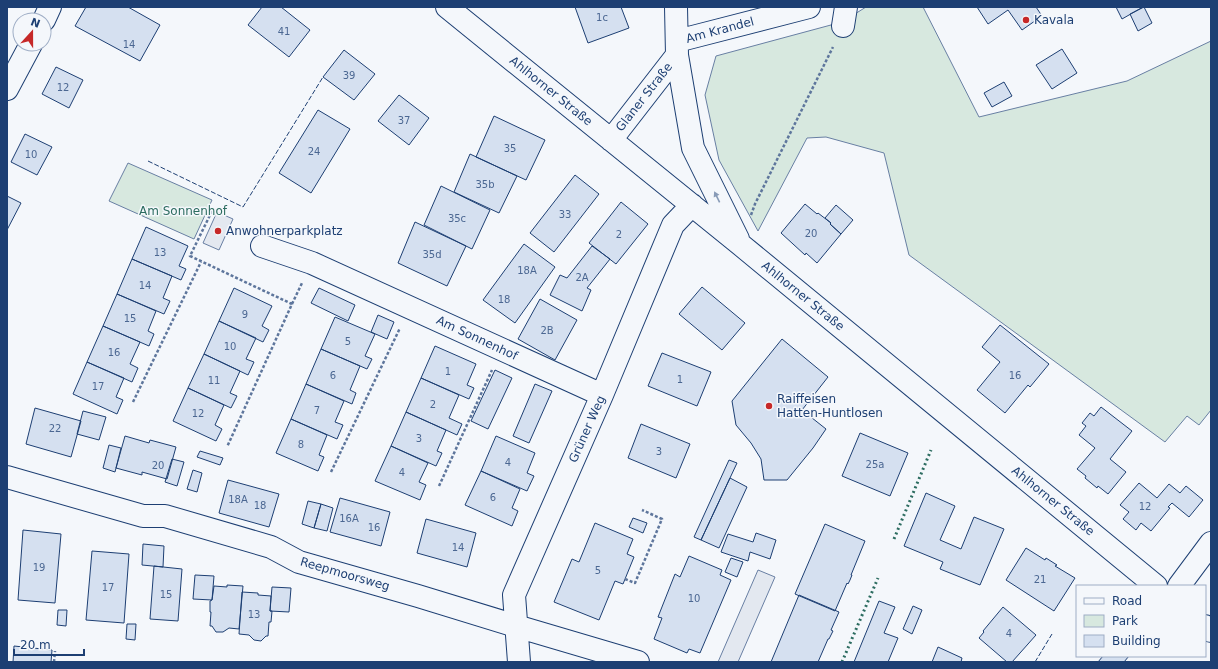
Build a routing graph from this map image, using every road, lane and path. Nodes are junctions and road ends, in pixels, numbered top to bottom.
1 (447, 7) edge
2 (676, 7) edge
3 (809, 7) edge
4 (845, 17) edge
5 (677, 48) junction
6 (27, 52) edge
7 (7, 89) edge
8 (611, 140) junction
9 (692, 205) junction
10 (212, 211) dead end
11 (741, 245) junction
12 (262, 246) dead end
13 (201, 262) junction
14 (410, 308) junction
15 (501, 349) junction
16 (602, 396) junction
17 (133, 402) dead end
18 (227, 447) dead end
19 (331, 472) dead end
20 (7, 477) edge
21 (439, 486) dead end
22 (642, 510) dead end
23 (1211, 543) edge
24 (625, 579) dead end
25 (1155, 585) edge
26 (1180, 585) edge
27 (516, 626) junction
28 (55, 651) dead end
29 (54, 662) edge
30 (519, 662) edge
31 (638, 662) edge

1 - 8 street, Ahlhorner Straße
2 - 5 street
3 - 5 street, Am Krandel
4 - 11 path
5 - 8 street, Glaner Straße
11 -> 5 street
6 - 7 street
8 - 9 street, Ahlhorner Straße
9 - 11 street, Ahlhorner Straße
9 - 16 street, Grüner Weg
10 - 13 path
11 - 25 street, Ahlhorner Straße
12 - 14 street, Am Sonnenhof
13 - 17 path
13 - 18 path
14 - 15 street, Am Sonnenhof
14 - 19 path
15 - 16 street, Am Sonnenhof
15 - 21 path
16 - 27 street, Grüner Weg
20 - 27 street, Reepmoorsweg
22 - 24 path
23 - 26 street
27 - 30 street, Grüner Weg
27 - 31 street, Reepmoorsweg
28 - 29 path

